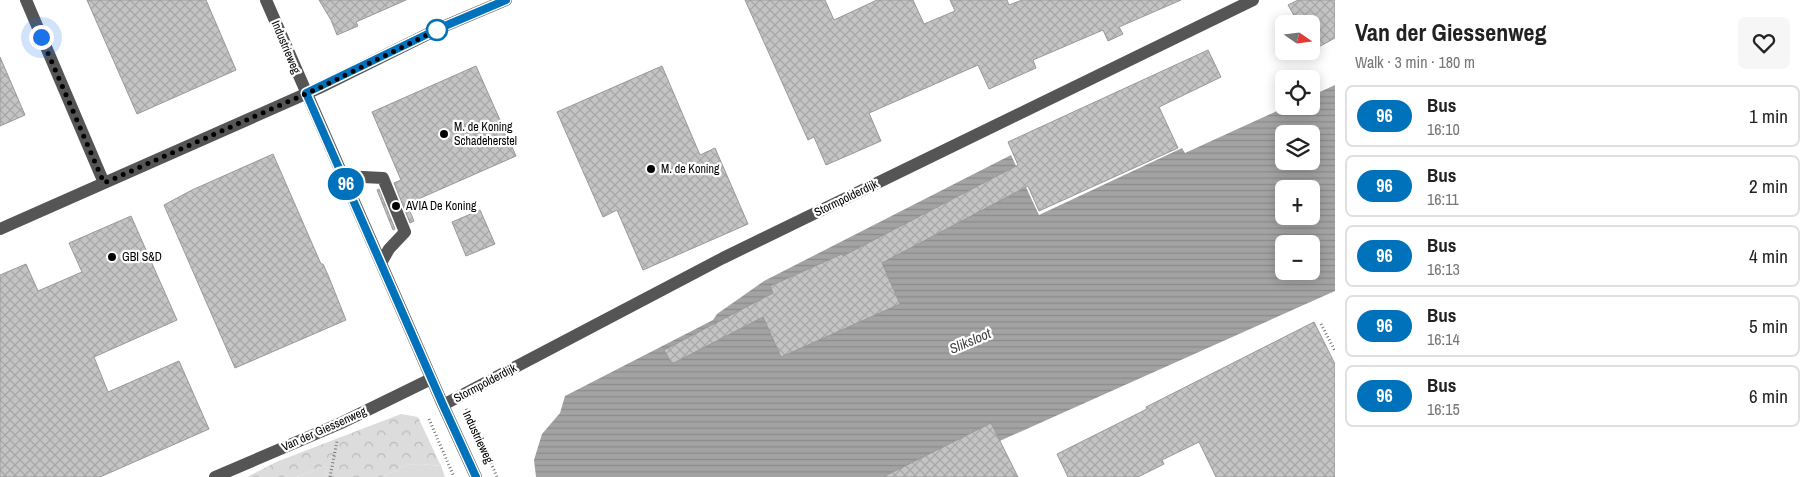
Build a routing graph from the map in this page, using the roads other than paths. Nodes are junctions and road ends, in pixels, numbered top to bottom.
1 (26, 0) edge
2 (266, 0) edge
3 (506, 0) edge
4 (1253, 0) edge
5 (1233, 5) edge
6 (306, 93) junction
7 (343, 176) junction
8 (104, 183) junction
9 (0, 229) edge
10 (380, 263) junction
11 (431, 379) junction
12 (443, 405) junction
13 (215, 477) edge
14 (476, 477) edge

1 - 8 street
2 - 6 street, Industrieweg
3 - 6 street
4 - 5 street, Stormpolderdijk
5 - 12 street, Stormpolderdijk
6 - 7 street, Industrieweg
6 - 8 street
7 - 10 street, Industrieweg
7 - 10 street
8 - 9 street
10 - 11 street, Industrieweg
11 - 12 street, Industrieweg
11 - 13 street, Van der Giessenweg
12 - 14 street, Industrieweg

